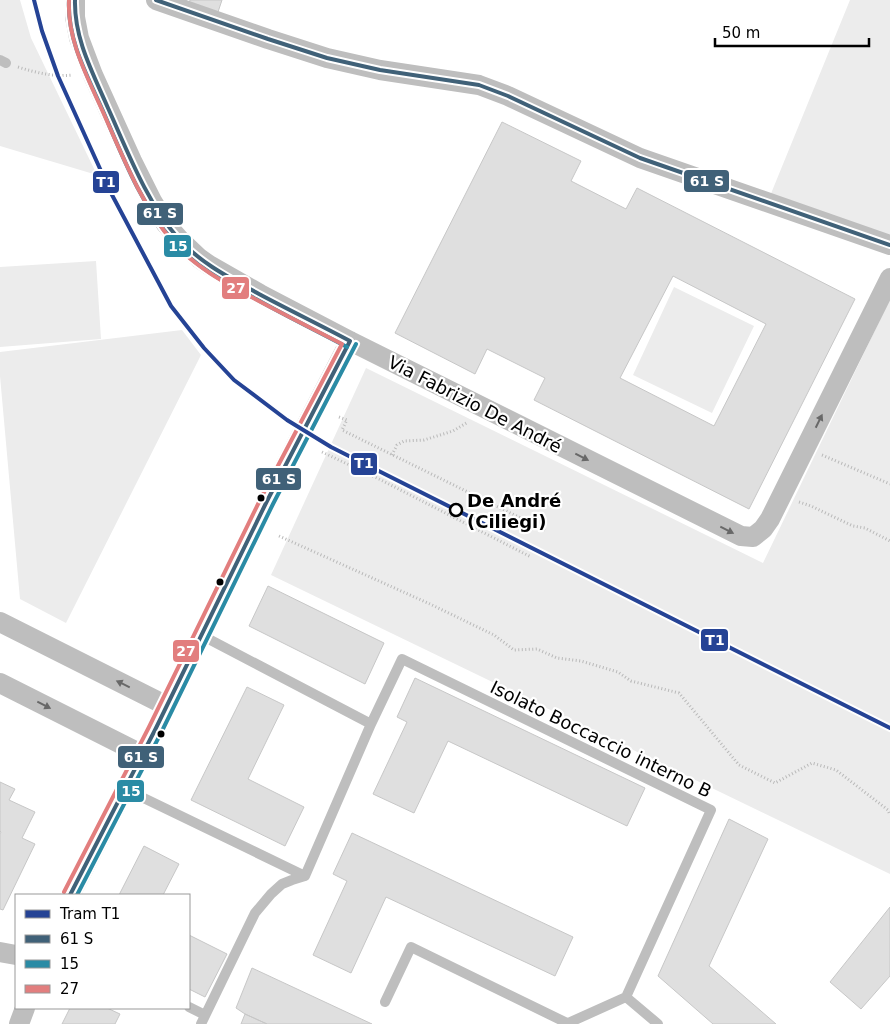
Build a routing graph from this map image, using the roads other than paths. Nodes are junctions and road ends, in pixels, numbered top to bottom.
1 (75, 0) edge
2 (156, 0) edge
3 (890, 245) edge
4 (890, 278) edge
5 (350, 341) junction
6 (0, 622) edge
7 (202, 635) junction
8 (0, 684) edge
9 (167, 706) junction
10 (371, 724) junction
11 (143, 755) junction
12 (125, 790) junction
13 (305, 876) junction
14 (71, 894) edge
15 (0, 952) edge
16 (15, 955) edge
17 (626, 997) junction
18 (385, 1002) dead end
19 (190, 1008) edge
20 (25, 1009) edge
21 (203, 1020) edge
22 (567, 1023) edge
23 (20, 1024) edge
24 (658, 1024) edge

1 - 5 street, Via Fabrizio De André
2 - 3 street
5 -> 4 street, Via Fabrizio De André
5 - 7 street
9 -> 6 street
7 - 9 street
7 - 10 lane
8 -> 11 street
9 - 11 street
10 - 13 lane
10 - 17 lane, Isolato Boccaccio interno B
11 - 12 street
12 - 13 lane
12 - 14 street
13 - 21 lane
15 - 16 street
17 - 22 lane
17 - 24 lane
18 - 22 lane
19 - 21 lane
20 - 23 street

